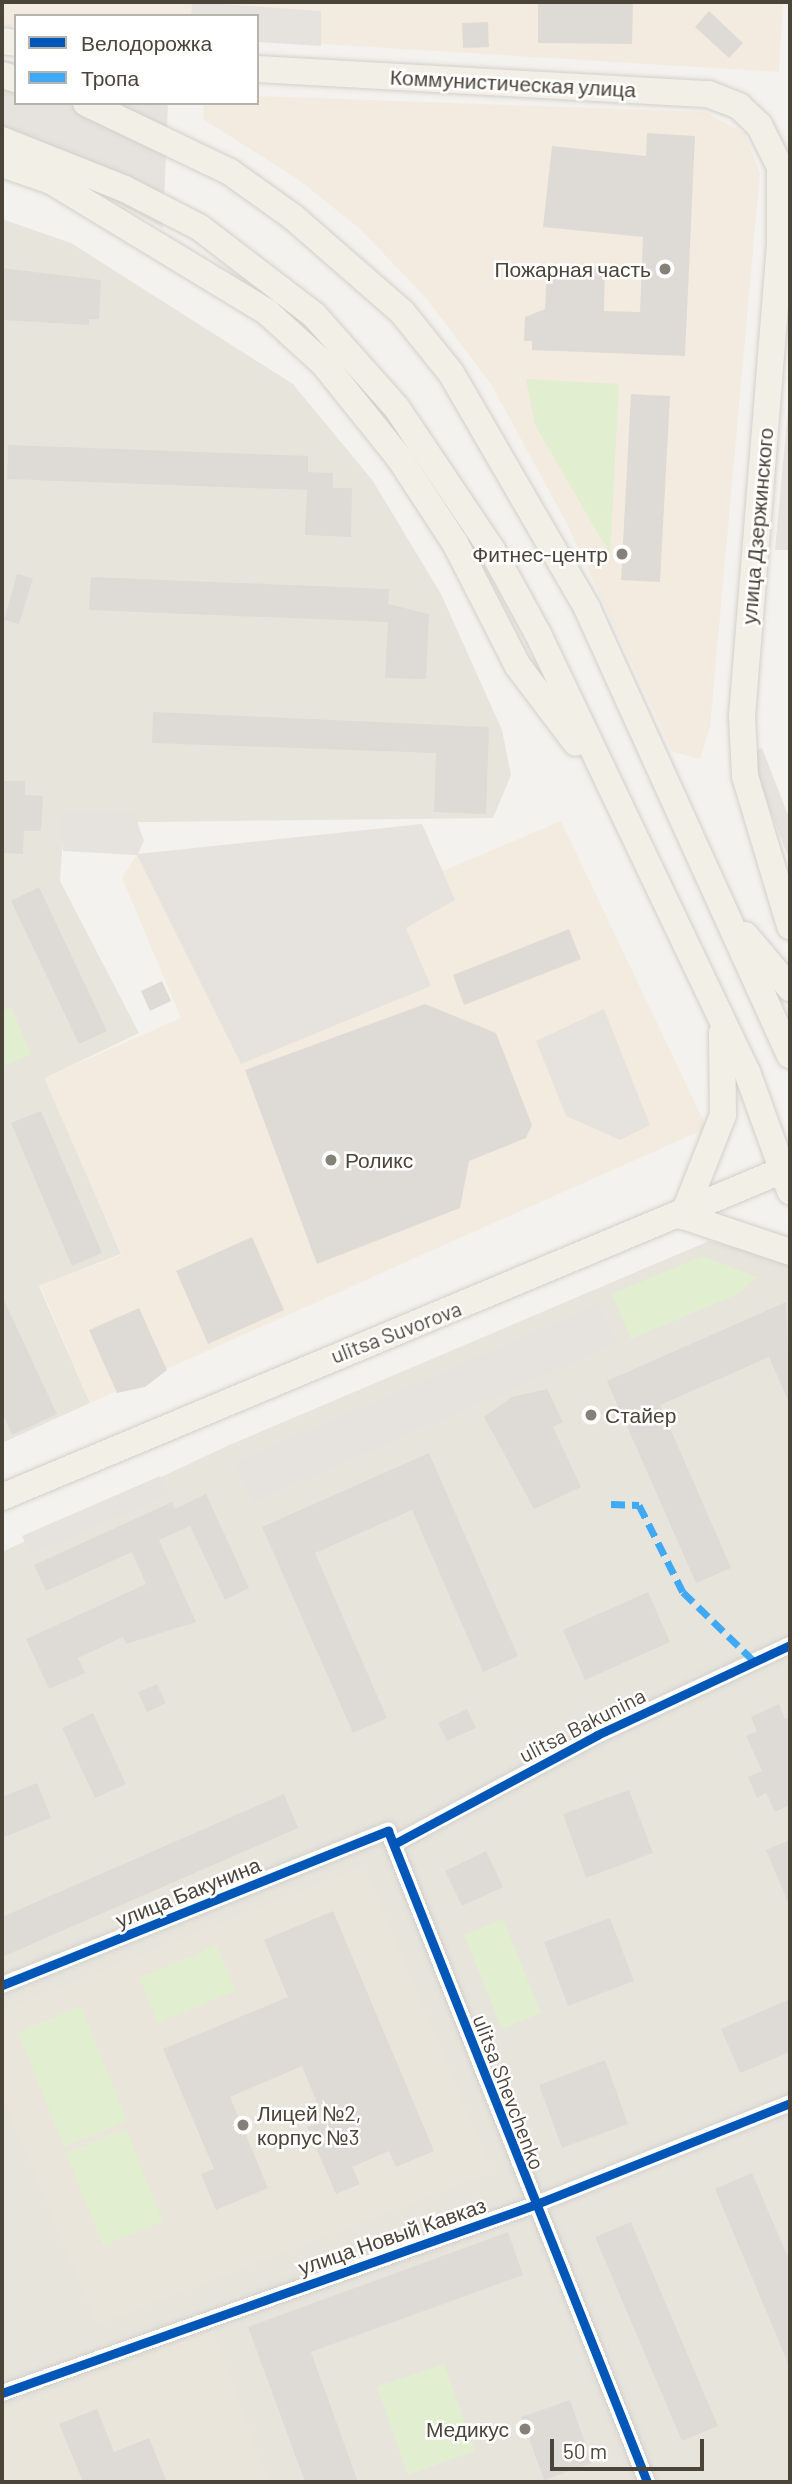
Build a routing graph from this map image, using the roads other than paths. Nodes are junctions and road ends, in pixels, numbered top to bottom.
1 (259, 69) edge
2 (90, 105) edge
3 (759, 125) joint
4 (2, 140) edge
5 (2, 164) edge
6 (604, 780) junction
7 (724, 910) junction
8 (790, 926) edge
9 (790, 988) edge
10 (719, 1011) junction
11 (790, 1055) edge
12 (788, 1176) edge
13 (683, 1216) junction
14 (790, 1252) edge
15 (2, 1497) edge
16 (790, 1645) edge
17 (391, 1838) junction
18 (2, 1985) edge
19 (790, 2103) edge
20 (534, 2205) junction
21 (2, 2392) edge
22 (647, 2482) edge

1 - 3 main road, Коммунистическая улица
2 - 7 main road
3 - 8 main road, улица Дзержинского
4 - 6 main road
5 - 6 main road
6 - 10 main road
7 - 9 main road
7 - 11 main road
10 - 12 main road
10 - 13 main road
12 - 13 main road, ulitsa Suvorova
13 - 14 main road
13 - 15 main road, ulitsa Suvorova
16 - 17 street, ulitsa Bakunina
17 - 18 street, улица Бакунина
17 - 20 street, ulitsa Shevchenko
19 - 20 street, улица Новый Кавказ
20 - 21 street, улица Новый Кавказ
20 - 22 street, ulitsa Shevchenko

